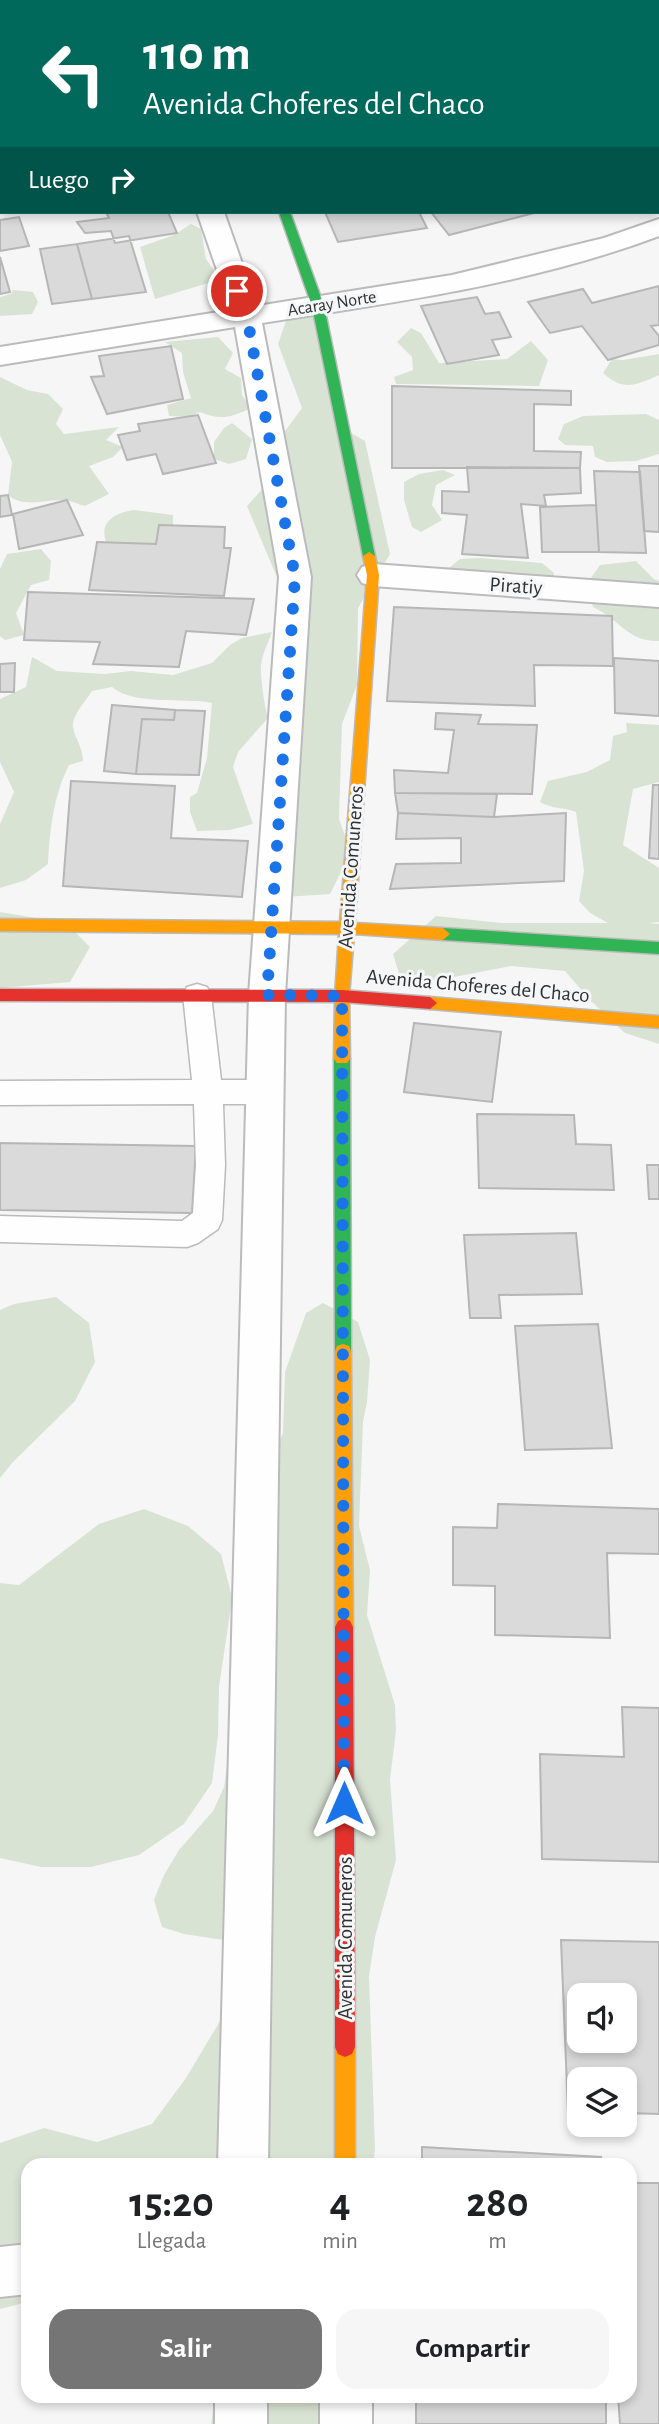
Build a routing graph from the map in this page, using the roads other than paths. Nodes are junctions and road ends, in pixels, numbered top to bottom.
1 (211, 214) edge
2 (285, 214) edge
3 (659, 227) edge
4 (318, 306) junction
5 (247, 317) junction
6 (0, 356) edge
7 (373, 575) junction
8 (659, 596) edge
9 (0, 925) edge
10 (271, 928) junction
11 (345, 928) junction
12 (659, 948) edge
13 (0, 995) edge
14 (197, 995) junction
15 (267, 995) junction
16 (342, 996) junction
17 (659, 1022) edge
18 (207, 1092) junction
19 (266, 1092) junction
20 (0, 1093) edge
21 (0, 1229) edge
22 (243, 2158) edge
23 (345, 2158) edge
24 (21, 2270) edge
25 (0, 2272) edge
26 (241, 2403) edge
27 (346, 2403) edge
28 (241, 2424) edge
29 (346, 2424) edge

1 - 5 street
2 - 4 street, Avenida Comuneros
3 - 4 street, Acaray Norte
4 - 5 street, Acaray Norte
4 - 7 street, Avenida Comuneros
5 - 6 street, Acaray Norte
5 - 10 street
7 - 8 street, Piratiy
7 - 11 street, Avenida Comuneros
9 - 10 street
10 - 11 street
10 - 15 street
11 - 12 street
11 - 16 street, Avenida Comuneros
13 - 14 street, Avenida Choferes del Chaco
14 - 15 street, Avenida Choferes del Chaco
14 - 18 lane
15 - 16 street, Avenida Choferes del Chaco
15 - 19 street
16 - 17 street, Avenida Choferes del Chaco
16 - 23 street, Avenida Comuneros
18 - 19 lane
18 - 20 lane
18 - 21 lane
19 - 22 street
24 - 25 street
26 - 28 street
27 - 29 street

